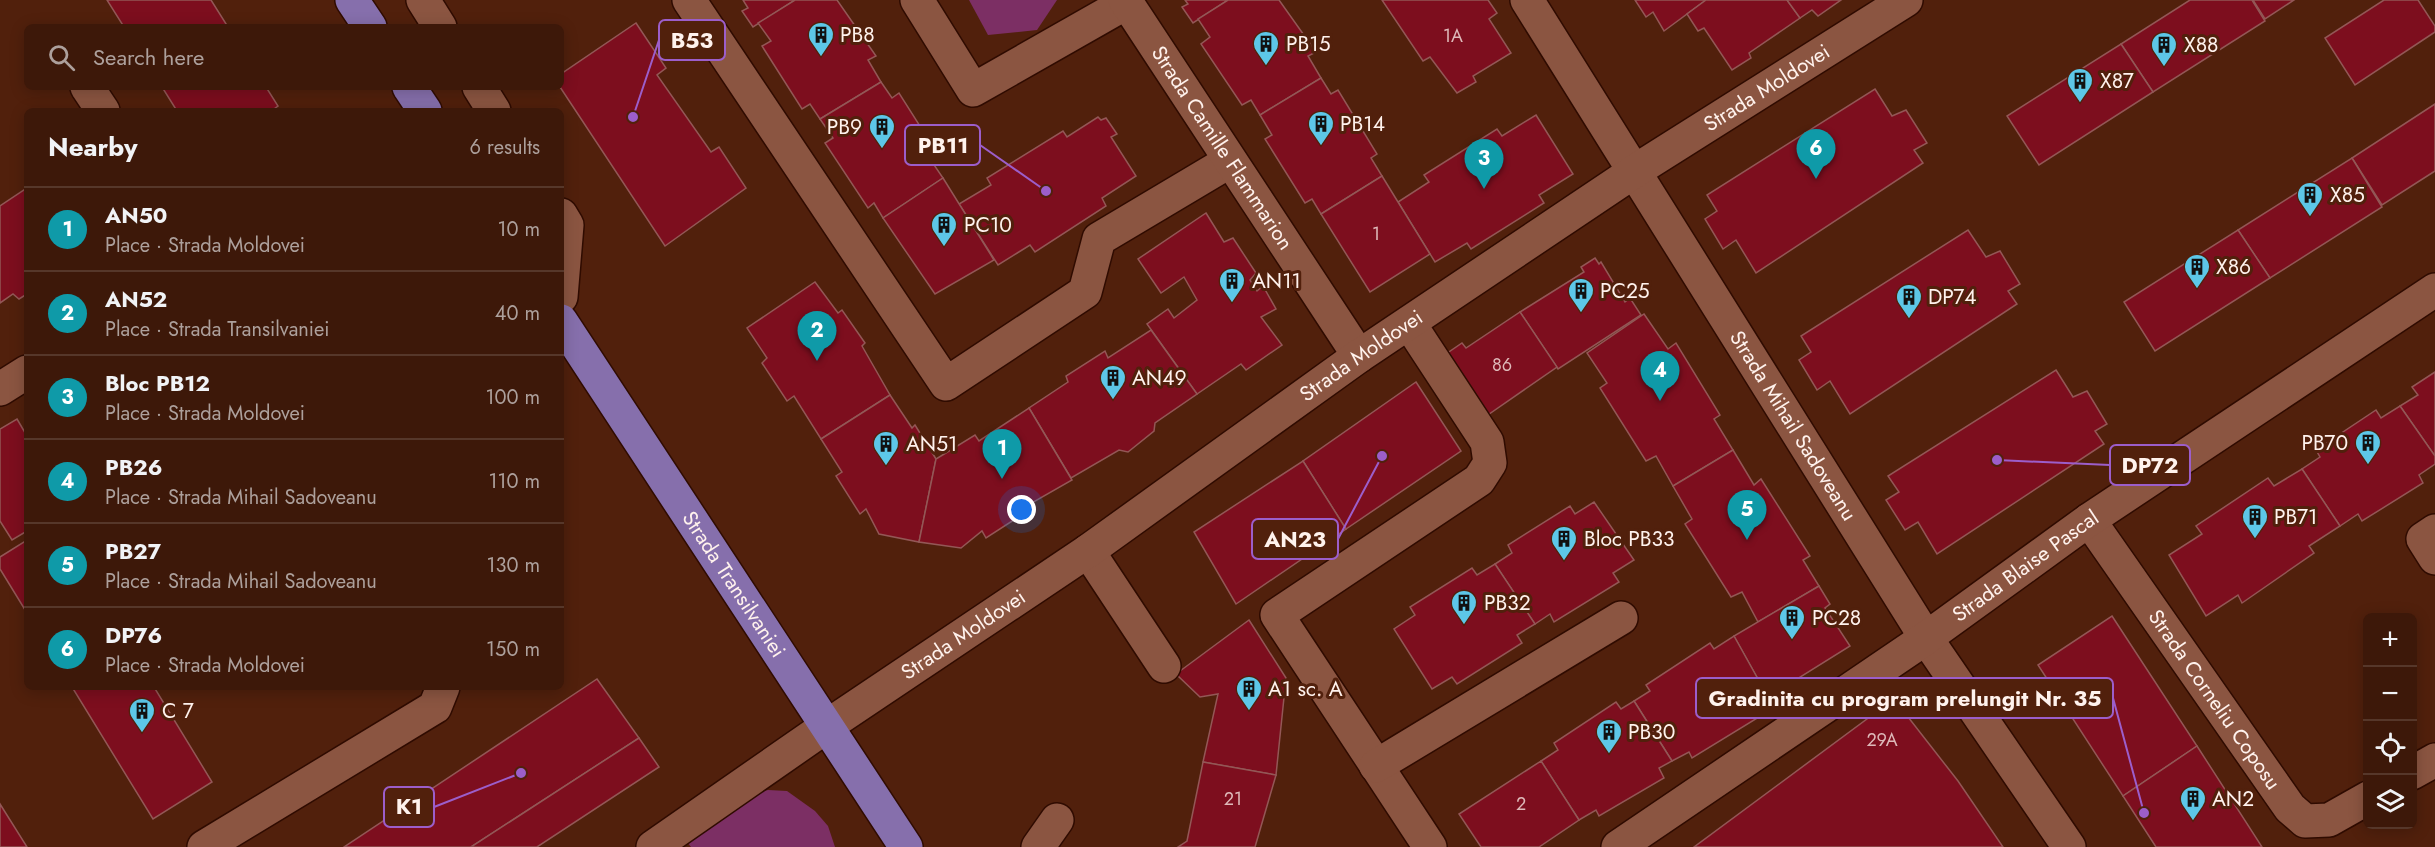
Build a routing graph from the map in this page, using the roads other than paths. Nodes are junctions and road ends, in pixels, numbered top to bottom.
1 (352, 0) edge
2 (423, 0) edge
3 (689, 0) edge
4 (916, 0) edge
5 (1527, 0) edge
6 (1906, 0) edge
7 (1126, 1) edge
8 (367, 24) edge
9 (438, 24) edge
10 (89, 90) edge
11 (411, 90) edge
12 (480, 90) edge
13 (101, 108) edge
14 (423, 108) edge
15 (492, 108) edge
16 (1230, 161) junction
17 (1635, 171) junction
18 (564, 220) edge
19 (564, 261) edge
20 (2435, 290) edge
21 (1408, 323) junction
22 (564, 326) edge
23 (1359, 356) junction
24 (24, 374) edge
25 (0, 389) edge
26 (2089, 520) junction
27 (2435, 531) edge
28 (1088, 551) junction
29 (2435, 558) edge
30 (1621, 618) dead end
31 (1926, 638) junction
32 (1164, 666) dead end
33 (442, 690) edge
34 (826, 726) junction
35 (2435, 760) edge
36 (1376, 766) junction
37 (2417, 770) edge
38 (2363, 800) edge
39 (1057, 820) dead end
40 (204, 847) edge
41 (652, 847) edge
42 (906, 847) edge
43 (1038, 847) edge
44 (1430, 847) edge
45 (1618, 847) edge
46 (2069, 847) edge

1 - 8 main road
2 - 9 street
3 - 16 street
4 - 7 street
5 - 17 street, Strada Mihail Sadoveanu
6 - 17 street, Strada Moldovei
7 - 16 street, Strada Camille Flammarion
10 - 13 street
11 - 14 main road
12 - 15 street
16 - 23 street, Strada Camille Flammarion
17 - 21 street, Strada Moldovei
17 - 31 street, Strada Mihail Sadoveanu
18 - 19 street
20 - 26 street, Strada Blaise Pascal
21 - 23 street, Strada Moldovei
21 - 36 street
22 - 34 main road, Strada Transilvaniei
23 - 28 street, Strada Moldovei
24 - 25 street
26 - 31 street, Strada Blaise Pascal
26 - 38 street, Strada Corneliu Coposu
27 - 29 street
28 - 32 street
28 - 34 street, Strada Moldovei
30 - 36 street
31 - 45 street, Strada Blaise Pascal
31 - 46 street, Strada Mihail Sadoveanu
33 - 40 street
34 - 41 street, Strada Moldovei
34 - 42 main road, Strada Transilvaniei
35 - 37 street
36 - 44 street
39 - 43 street

